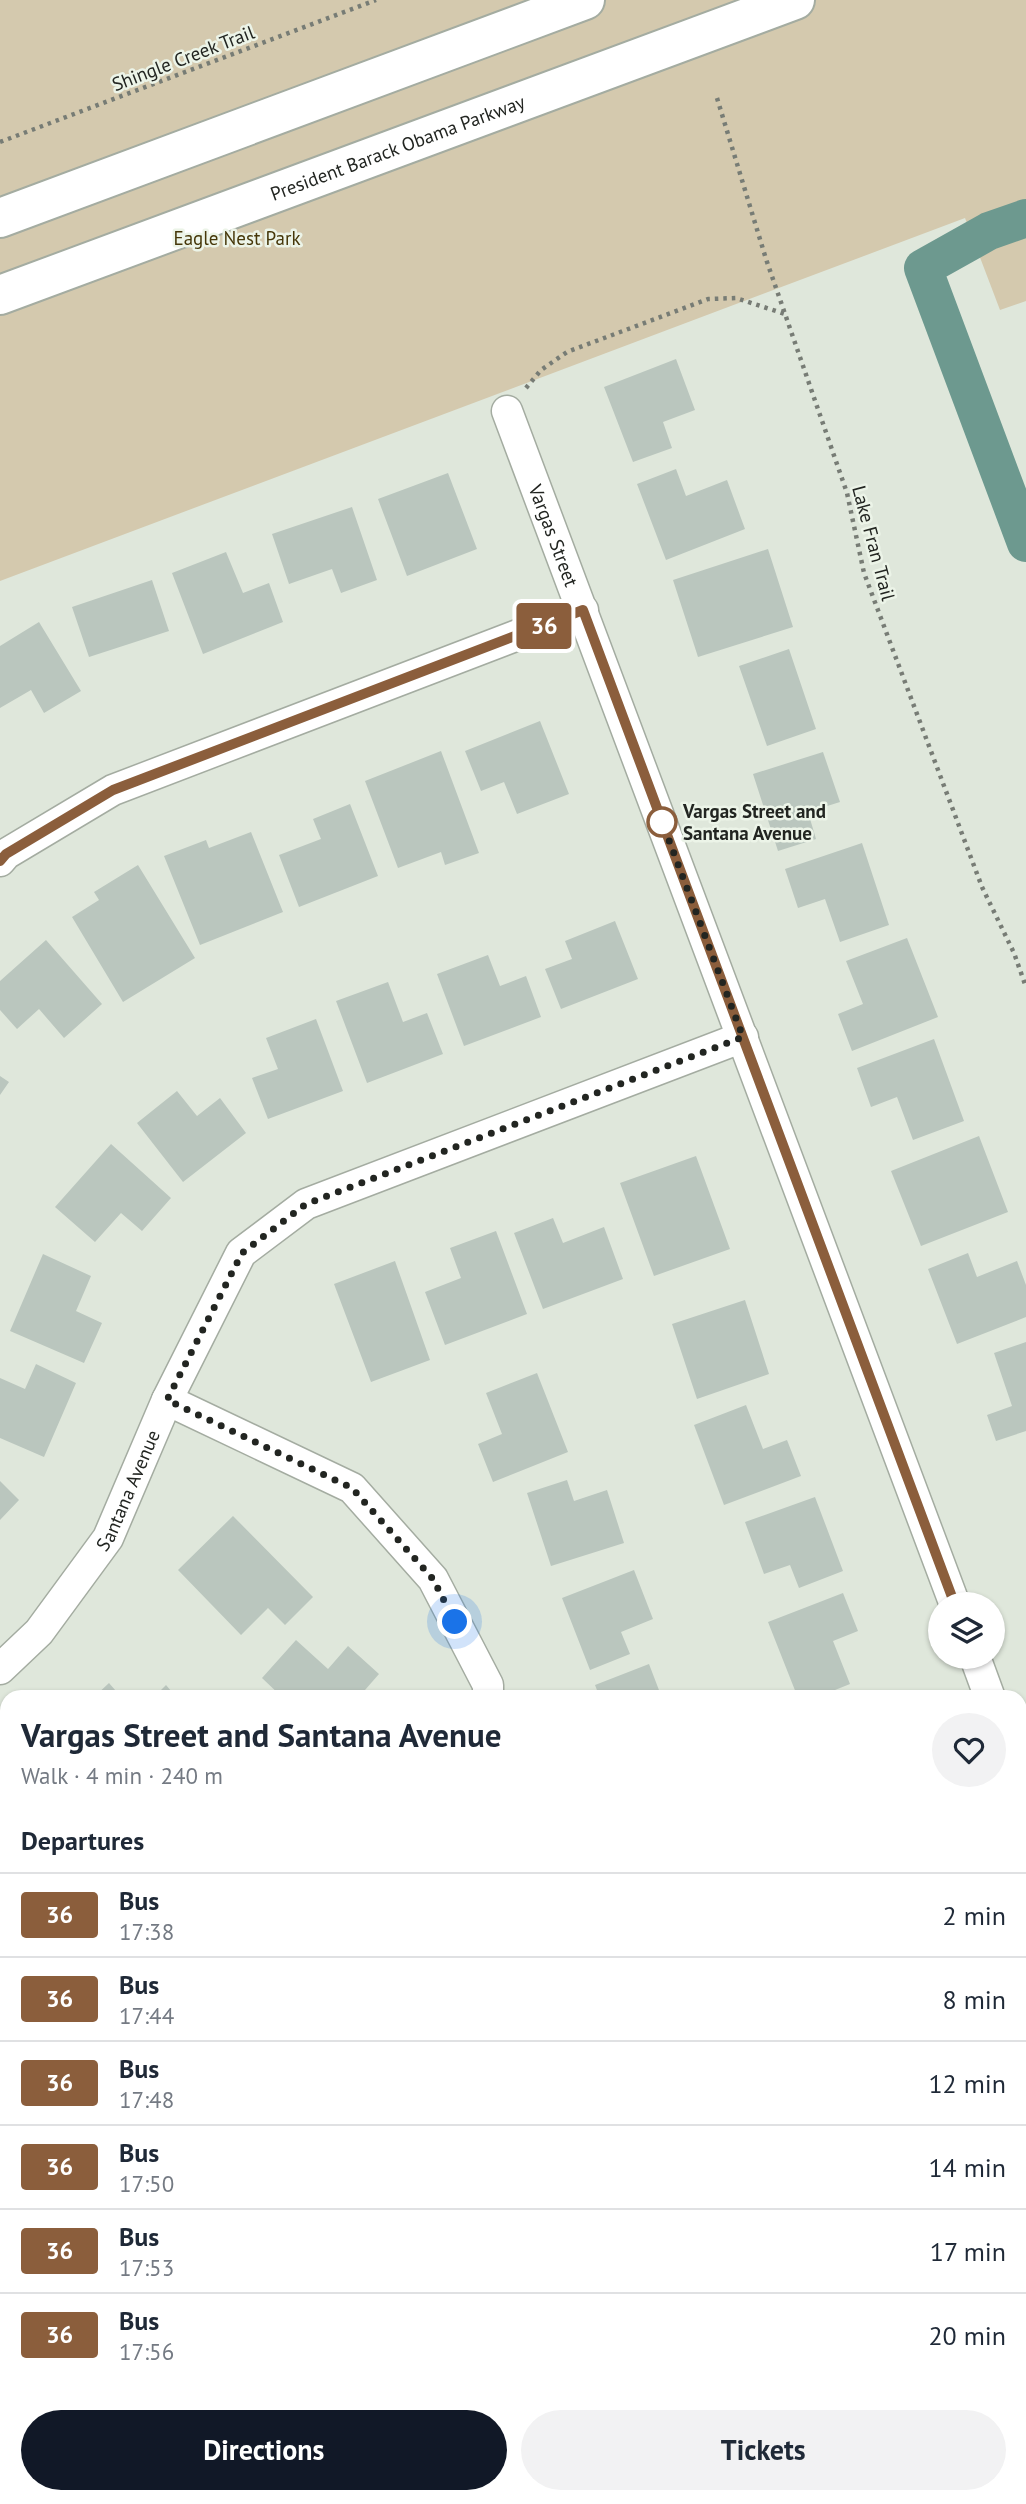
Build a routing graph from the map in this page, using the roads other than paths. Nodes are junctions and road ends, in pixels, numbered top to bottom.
1 (584, 0) edge
2 (795, 0) edge
3 (0, 218) edge
4 (0, 295) edge
5 (507, 411) road end
6 (583, 610) junction
7 (0, 861) edge
8 (743, 1037) junction
9 (167, 1400) junction
10 (950, 1592) edge
11 (0, 1669) edge
12 (979, 1669) edge
13 (488, 1690) edge
14 (987, 1690) edge

1 - 3 street
2 - 4 street, President Barack Obama Parkway
5 - 6 street, Vargas Street
6 - 7 street
6 - 8 street, Vargas Street
8 - 9 street, Santana Avenue
8 - 10 street, Vargas Street
9 - 11 street, Santana Avenue
9 - 13 street
12 - 14 street

